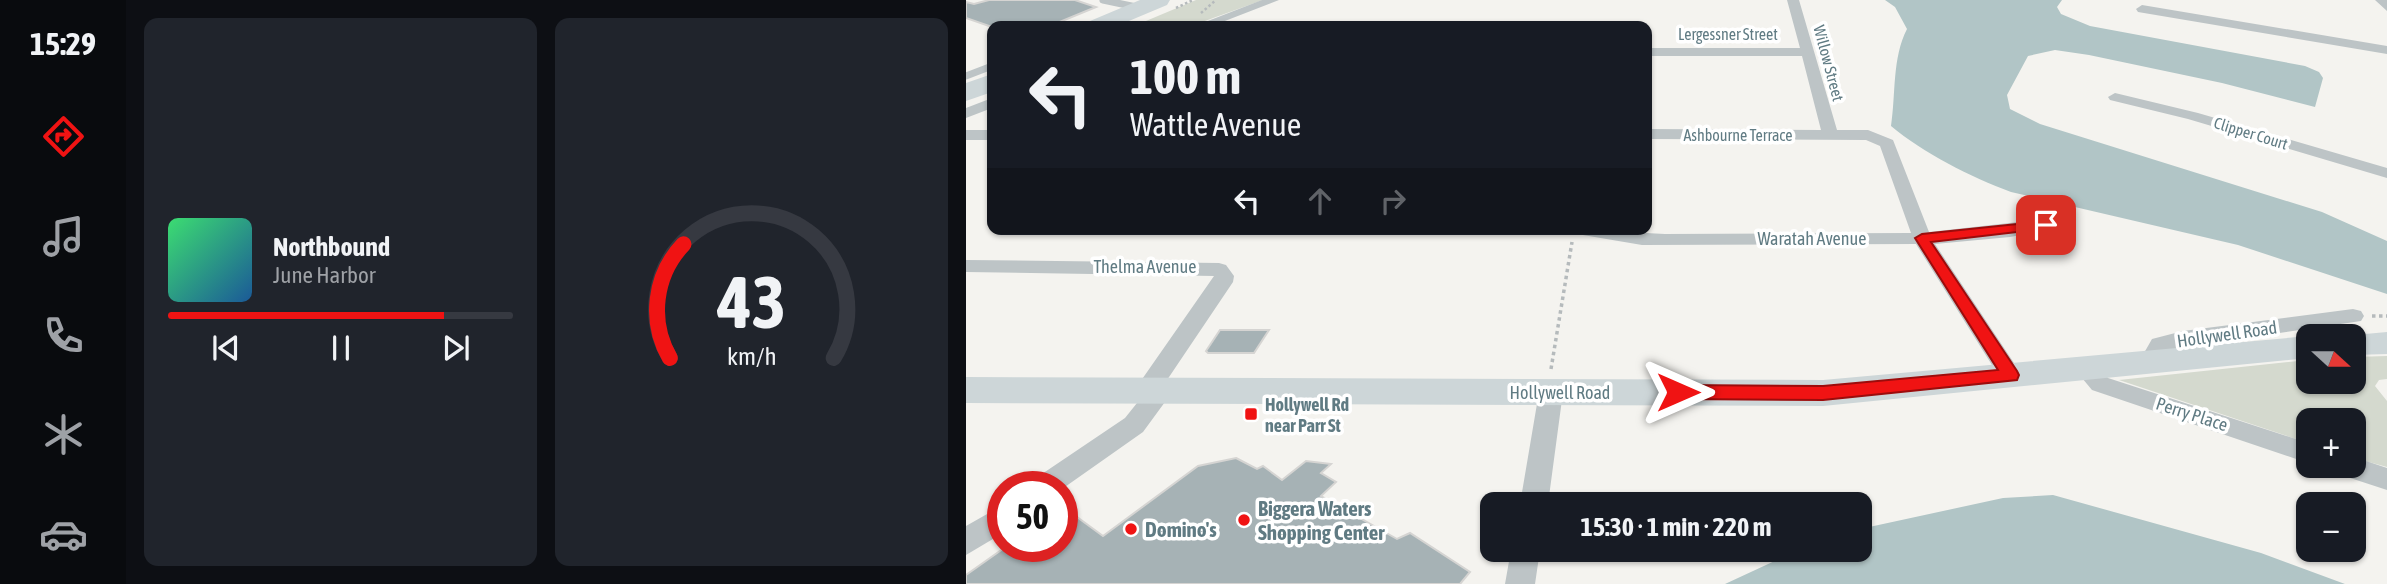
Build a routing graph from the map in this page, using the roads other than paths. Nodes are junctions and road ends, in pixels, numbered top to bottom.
1 (1103, 0) edge
2 (1180, 0) edge
3 (1273, 0) edge
4 (1793, 0) edge
5 (2381, 0) edge
6 (1117, 1) edge
7 (1150, 4) edge
8 (2387, 8) edge
9 (2142, 9) dead end
10 (1110, 21) edge
11 (1131, 21) edge
12 (1215, 21) edge
13 (2387, 50) edge
14 (1652, 52) edge
15 (1809, 52) junction
16 (987, 68) edge
17 (987, 74) edge
18 (966, 76) edge
19 (966, 83) edge
20 (987, 84) edge
21 (966, 93) edge
22 (2115, 97) dead end
23 (987, 105) edge
24 (966, 113) edge
25 (1652, 134) edge
26 (966, 135) edge
27 (987, 135) edge
28 (1830, 135) junction
29 (2387, 173) edge
30 (2046, 225) dead end
31 (1575, 236) edge
32 (1922, 238) junction
33 (966, 266) edge
34 (2296, 333) edge
35 (2366, 335) edge
36 (2387, 343) edge
37 (2296, 348) edge
38 (2152, 360) junction
39 (2084, 366) junction
40 (2010, 375) junction
41 (966, 390) edge
42 (1154, 391) junction
43 (1552, 392) junction
44 (2296, 449) edge
45 (1068, 471) edge
46 (2366, 472) edge
47 (2387, 479) edge
48 (1536, 492) edge
49 (987, 528) edge
50 (966, 542) edge
51 (1524, 562) edge
52 (1520, 584) edge

1 - 6 lane
2 - 11 highway
3 - 12 street
4 - 15 street, Willow Street
5 - 8 street
6 - 7 lane
7 - 10 highway
9 - 13 street
14 - 15 street, Lergessner Street
15 - 28 street, Willow Street
16 - 18 lane
17 - 19 highway
20 - 21 highway
22 - 29 street, Clipper Court
23 - 24 street
25 - 28 street, Ashbourne Terrace
26 - 27 street
28 - 32 street, Ashbourne Terrace
30 - 32 street, Waratah Avenue
31 - 32 street, Waratah Avenue
32 - 40 street, Ashbourne Terrace
33 - 42 street, Thelma Avenue
34 - 38 street, Hollywell Road
35 - 36 main road, Hollywell Road
37 - 38 main road, Hollywell Road
38 - 39 main road, Hollywell Road
39 - 40 main road, Hollywell Road
39 - 44 street, Perry Place
40 - 43 main road, Hollywell Road
41 - 42 main road, Hollywell Road
42 - 43 main road, Hollywell Road
42 - 45 street
43 - 48 street
46 - 47 street
49 - 50 street
51 - 52 street

